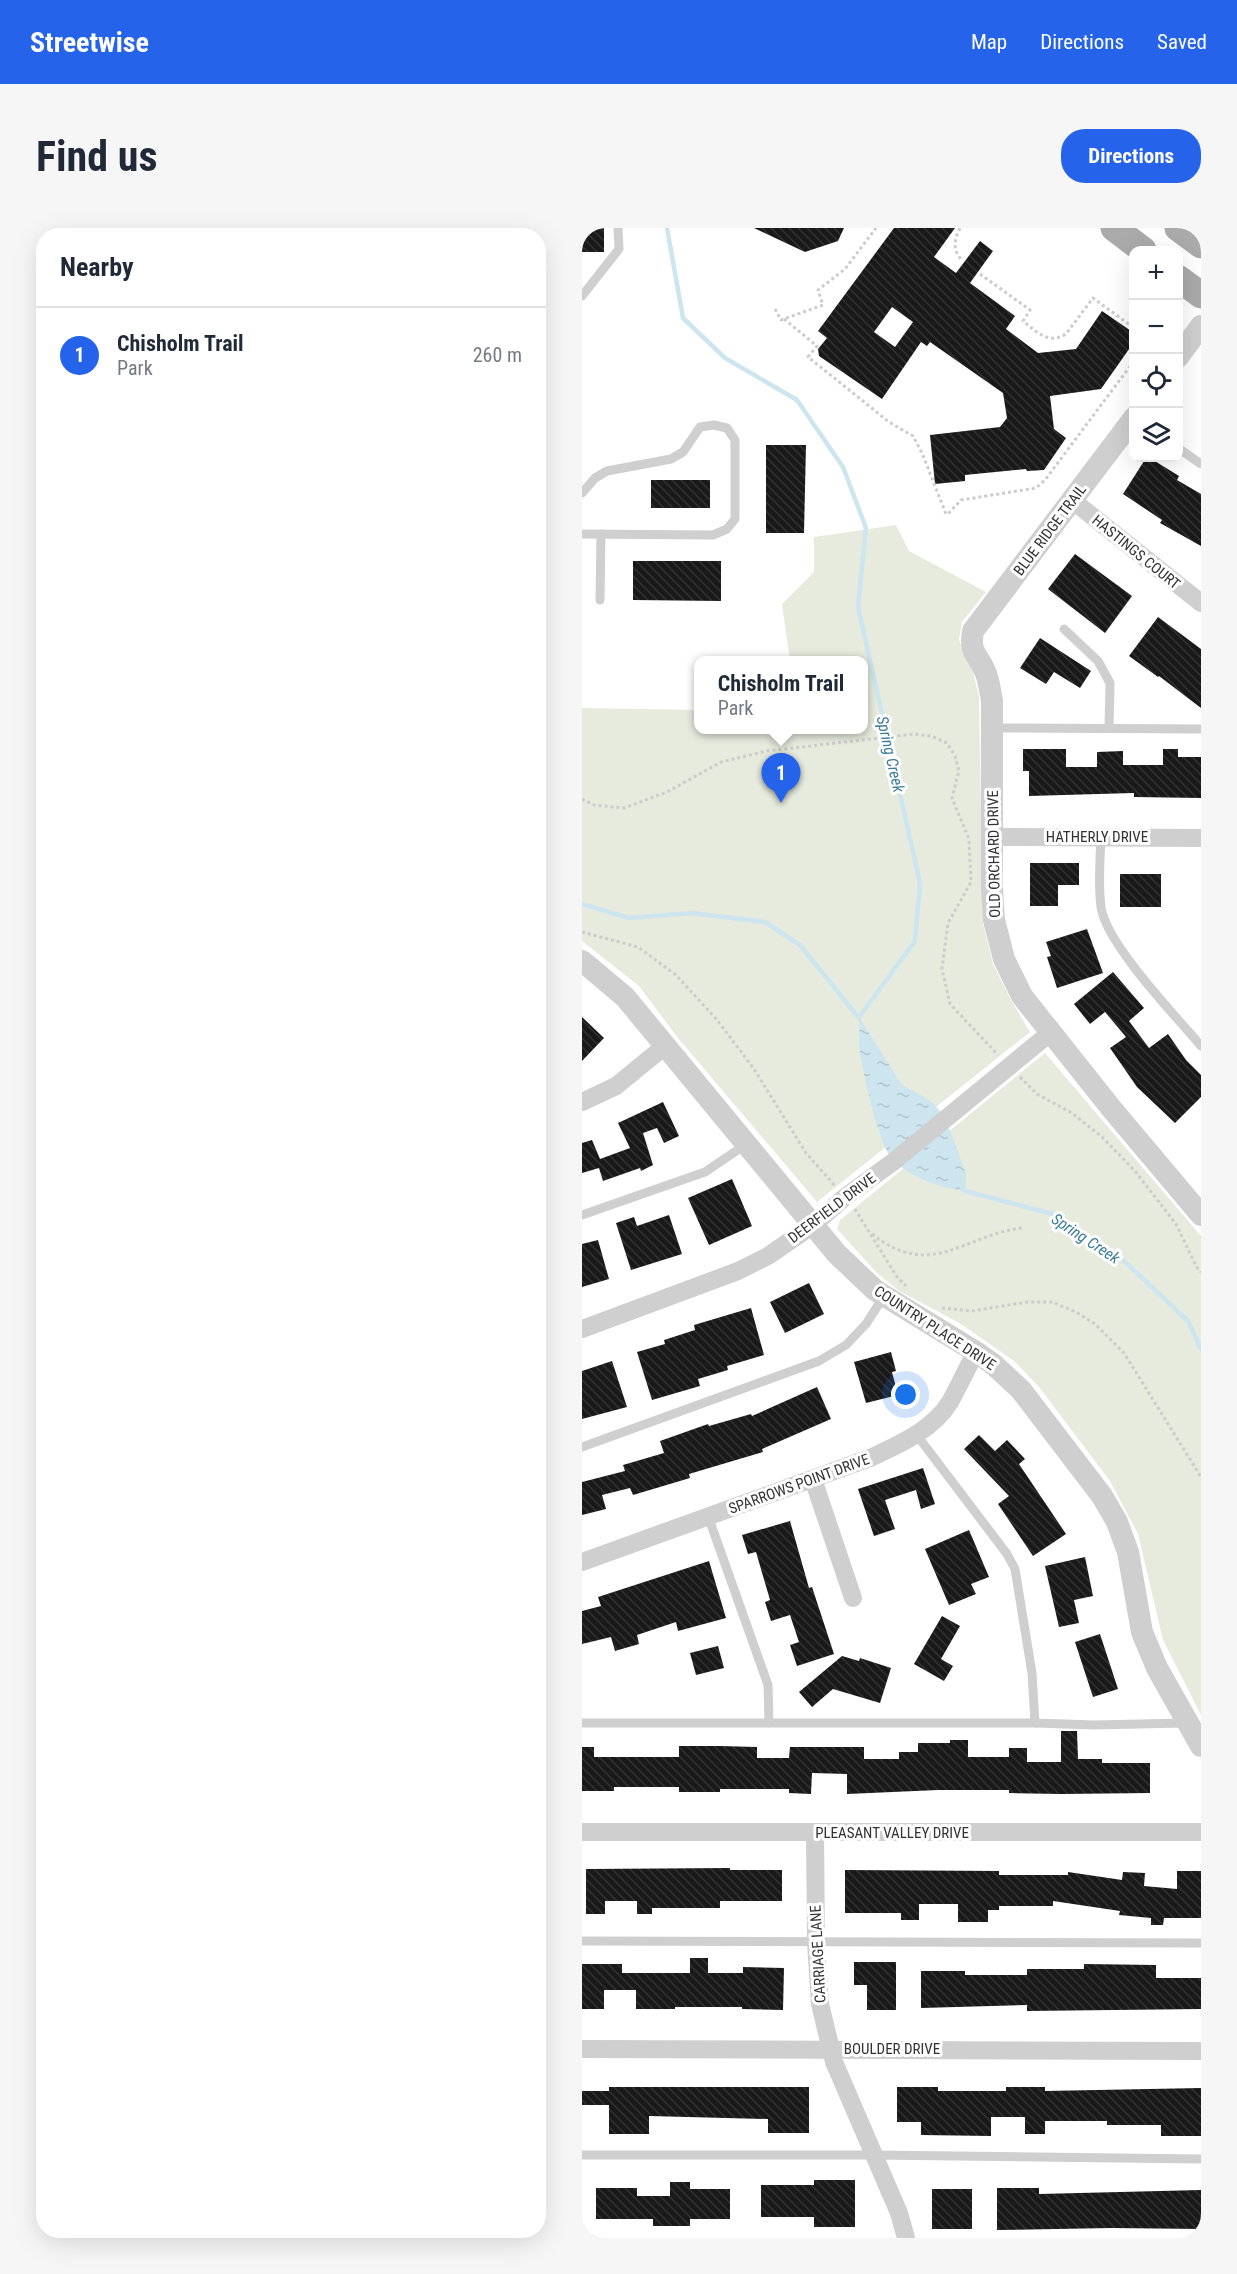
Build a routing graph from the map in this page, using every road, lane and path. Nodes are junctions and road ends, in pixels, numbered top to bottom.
1 (618, 228) edge
2 (876, 228) edge
3 (960, 228) edge
4 (1114, 228) edge
5 (1178, 228) edge
6 (1201, 245) edge
7 (1138, 246) edge
8 (963, 261) dead end
9 (980, 274) dead end
10 (1183, 281) edge
11 (1201, 295) edge
12 (582, 296) edge
13 (775, 309) dead end
14 (784, 319) junction
15 (1129, 324) edge
16 (1201, 326) edge
17 (1181, 354) edge
18 (1129, 368) edge
19 (1129, 425) edge
20 (1183, 451) edge
21 (1201, 464) edge
22 (582, 492) edge
23 (1072, 500) junction
24 (582, 534) edge
25 (601, 534) junction
26 (600, 600) dead end
27 (1201, 603) edge
28 (1064, 629) dead end
29 (970, 644) joint
30 (992, 728) junction
31 (1109, 728) junction
32 (1201, 729) edge
33 (898, 736) dead end
34 (582, 799) edge
35 (993, 837) junction
36 (1101, 837) junction
37 (1201, 838) edge
38 (582, 932) edge
39 (582, 961) edge
40 (1050, 1033) junction
41 (665, 1046) junction
42 (1201, 1046) edge
43 (582, 1102) edge
44 (747, 1144) junction
45 (845, 1197) junction
46 (582, 1215) edge
47 (1201, 1215) edge
48 (813, 1225) junction
49 (1022, 1228) dead end
50 (871, 1233) junction
51 (908, 1288) dead end
52 (885, 1296) junction
53 (936, 1305) dead end
54 (582, 1329) edge
55 (976, 1352) junction
56 (916, 1434) junction
57 (582, 1447) edge
58 (1201, 1477) edge
59 (813, 1479) junction
60 (708, 1516) junction
61 (582, 1562) edge
62 (853, 1598) dead end
63 (582, 1723) edge
64 (769, 1723) junction
65 (1035, 1723) junction
66 (1188, 1723) junction
67 (1201, 1746) edge
68 (582, 1832) edge
69 (1201, 1832) edge
70 (815, 1833) junction
71 (582, 1941) edge
72 (816, 1943) junction
73 (1201, 1943) edge
74 (582, 2049) edge
75 (830, 2049) junction
76 (1201, 2051) edge
77 (582, 2155) edge
78 (874, 2155) junction
79 (1201, 2159) edge
80 (906, 2238) edge

1 - 12 lane
2 - 14 path
3 - 8 path
4 - 7 main road
5 - 6 main road
9 - 15 path
10 - 11 main road
13 - 14 path
14 - 18 path
16 - 17 street
19 - 23 street, BLUE RIDGE TRAIL
20 - 21 lane
22 - 25 lane
23 - 27 street, HASTINGS COURT
23 - 29 street, BLUE RIDGE TRAIL
24 - 25 lane
25 - 26 lane
28 - 31 lane
29 - 30 street, OLD ORCHARD DRIVE
30 - 31 lane
30 - 35 street, OLD ORCHARD DRIVE
31 - 32 lane
33 - 34 path
35 - 36 street, HATHERLY DRIVE
35 - 40 street, OLD ORCHARD DRIVE
36 - 37 street, HATHERLY DRIVE
36 - 42 lane
38 - 45 path
39 - 41 street, COUNTRY PLACE DRIVE
40 - 45 street, DEERFIELD DRIVE
40 - 47 street, OLD ORCHARD DRIVE
41 - 43 street
41 - 44 street, COUNTRY PLACE DRIVE
44 - 46 lane
44 - 48 street, COUNTRY PLACE DRIVE
45 - 48 street, DEERFIELD DRIVE
45 - 50 path
48 - 52 street, COUNTRY PLACE DRIVE
48 - 54 street, DEERFIELD DRIVE
49 - 50 path
50 - 51 path
52 - 55 street, COUNTRY PLACE DRIVE
52 - 57 lane
53 - 58 path
55 - 56 street, SPARROWS POINT DRIVE
55 - 66 street, COUNTRY PLACE DRIVE
56 - 59 street, SPARROWS POINT DRIVE
56 - 65 lane
59 - 60 street, SPARROWS POINT DRIVE
59 - 62 street
60 - 61 street, SPARROWS POINT DRIVE
60 - 64 lane
63 - 64 lane
64 - 65 lane
65 - 66 lane
66 - 67 street, COUNTRY PLACE DRIVE
68 - 70 street, PLEASANT VALLEY DRIVE
69 - 70 street, PLEASANT VALLEY DRIVE
70 - 72 street, CARRIAGE LANE
71 - 72 lane
72 - 73 lane
72 - 75 street, CARRIAGE LANE
74 - 75 street, BOULDER DRIVE
75 - 76 street, BOULDER DRIVE
75 - 78 street, CARRIAGE LANE
77 - 78 lane
78 - 79 lane
78 - 80 street, CARRIAGE LANE

